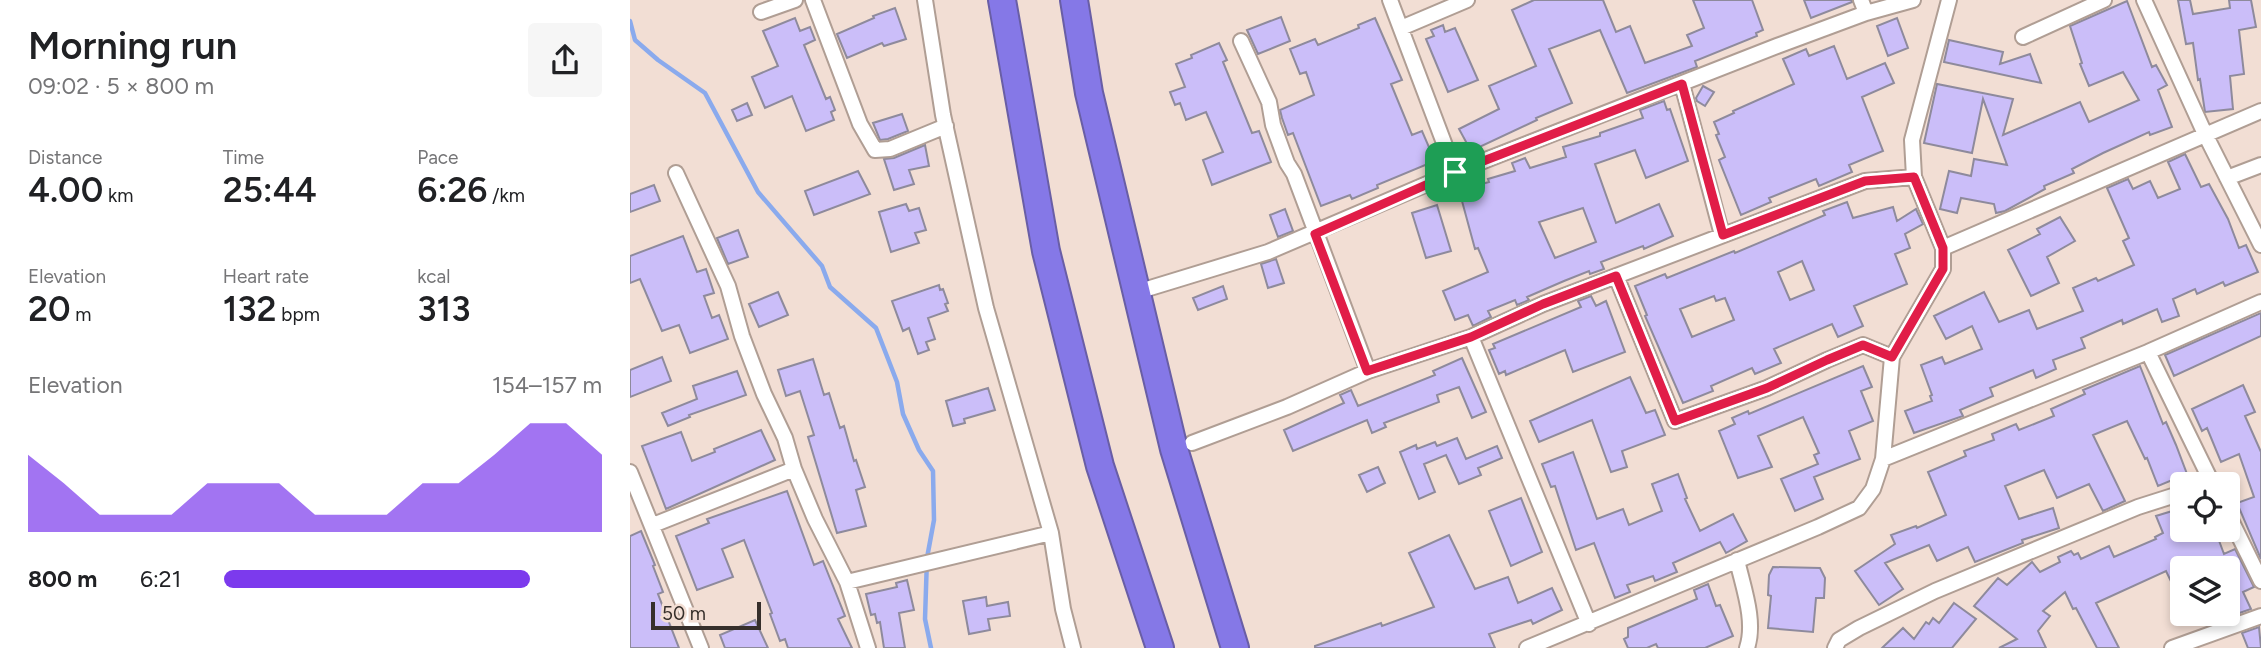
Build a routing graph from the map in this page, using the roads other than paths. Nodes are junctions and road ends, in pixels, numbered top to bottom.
1 (795, 0) edge
2 (813, 0) edge
3 (925, 0) edge
4 (1002, 0) edge
5 (1074, 0) edge
6 (1390, 0) edge
7 (1467, 0) edge
8 (1913, 0) edge
9 (1949, 0) edge
10 (2104, 0) edge
11 (2144, 0) edge
12 (1864, 6) edge
13 (761, 12) dead end
14 (1401, 28) junction
15 (2023, 37) dead end
16 (1241, 41) dead end
17 (1682, 84) junction
18 (2261, 111) edge
19 (946, 126) junction
20 (2205, 134) junction
21 (2261, 165) edge
22 (1455, 172) junction
23 (676, 173) dead end
24 (1914, 177) junction
25 (2227, 178) junction
26 (1315, 234) junction
27 (1723, 235) junction
28 (2261, 245) edge
29 (1943, 248) junction
30 (1616, 276) junction
31 (1137, 292) junction
32 (2261, 302) edge
33 (1471, 337) junction
34 (2148, 352) junction
35 (1892, 357) junction
36 (1367, 371) junction
37 (1192, 443) dead end
38 (1884, 459) junction
39 (794, 468) junction
40 (630, 472) edge
41 (2207, 472) edge
42 (2170, 497) edge
43 (653, 525) junction
44 (1051, 533) junction
45 (2240, 538) edge
46 (1737, 560) junction
47 (2261, 581) edge
48 (847, 582) junction
49 (2261, 616) edge
50 (1589, 624) junction
51 (701, 648) edge
52 (868, 648) edge
53 (1073, 648) edge
54 (1160, 648) edge
55 (1235, 648) edge
56 (1527, 648) edge
57 (1747, 648) edge
58 (1835, 648) edge
59 (2172, 648) edge

1 - 13 street
2 - 19 street
3 - 19 street
4 - 54 highway
5 - 31 highway
6 - 14 street
7 - 14 street
8 - 12 street
9 - 24 street
10 - 15 street
11 - 20 street
12 - 17 street
14 - 22 street
16 - 26 street
17 - 22 street
17 - 27 street
18 - 20 street
19 - 44 street
20 - 25 street
20 - 29 street
21 - 25 street
22 - 26 street
23 - 39 street
24 - 27 street
24 - 29 street
25 - 28 street
26 - 31 street
26 - 36 street
27 - 30 street
29 - 35 street
30 - 33 street
30 - 35 street
31 - 55 highway
32 - 34 street
33 - 36 street
33 - 50 street
34 - 38 street
34 - 41 street
35 - 38 street
36 - 37 street
38 - 46 street
39 - 43 street
39 - 48 street
40 - 43 street
42 - 58 street
43 - 51 street
44 - 48 street
44 - 53 street
45 - 47 street
46 - 50 street
46 - 57 street
48 - 52 street
49 - 59 street
50 - 56 street

